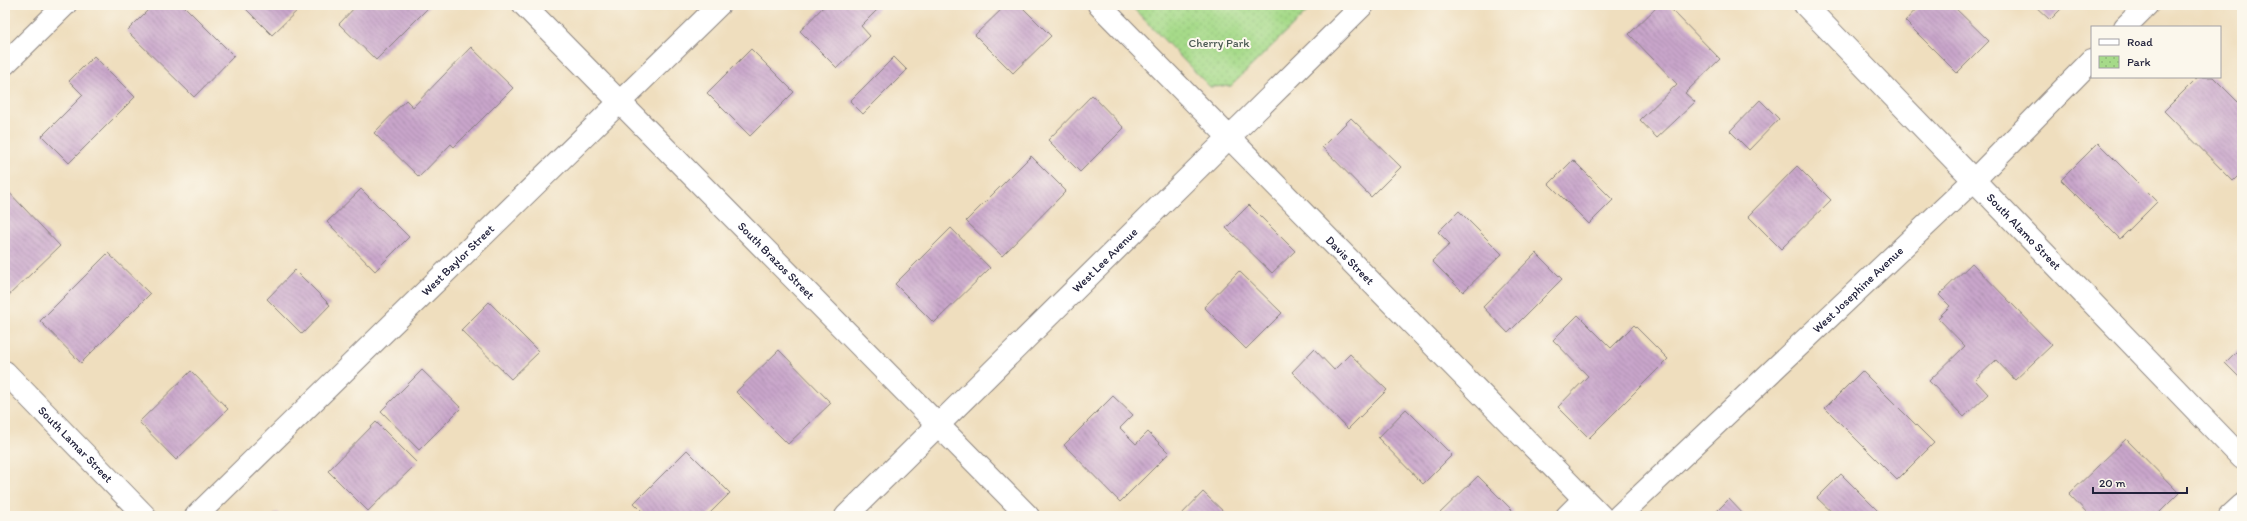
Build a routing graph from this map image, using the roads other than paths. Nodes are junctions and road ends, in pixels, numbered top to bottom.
1 (65, 5) edge
2 (524, 5) edge
3 (719, 5) edge
4 (1098, 5) edge
5 (1363, 5) edge
6 (1805, 5) edge
7 (2146, 5) edge
8 (2126, 26) edge
9 (2091, 61) edge
10 (5, 64) edge
11 (620, 102) junction
12 (1229, 138) junction
13 (1975, 179) junction
14 (5, 372) edge
15 (937, 424) junction
16 (2242, 458) edge
17 (1584, 499) junction
18 (2242, 505) edge
19 (145, 516) edge
20 (196, 516) edge
21 (846, 516) edge
22 (1028, 516) edge
23 (1567, 516) edge
24 (1601, 516) edge
25 (1620, 516) edge
26 (2230, 516) edge

1 - 10 street
2 - 11 street, South Brazos Street
3 - 11 street, West Baylor Street
4 - 12 street, Davis Street
5 - 12 street, West Lee Avenue
6 - 13 street, South Alamo Street
7 - 8 street
9 - 13 street, West Josephine Avenue
11 - 15 street, South Brazos Street
11 - 20 street, West Baylor Street
12 - 15 street, West Lee Avenue
12 - 17 street, Davis Street
13 - 16 street, South Alamo Street
13 - 25 street, West Josephine Avenue
14 - 19 street, South Lamar Street
15 - 21 street, West Lee Avenue
15 - 22 street, South Brazos Street
17 - 23 street
17 - 24 street, Davis Street
18 - 26 street

